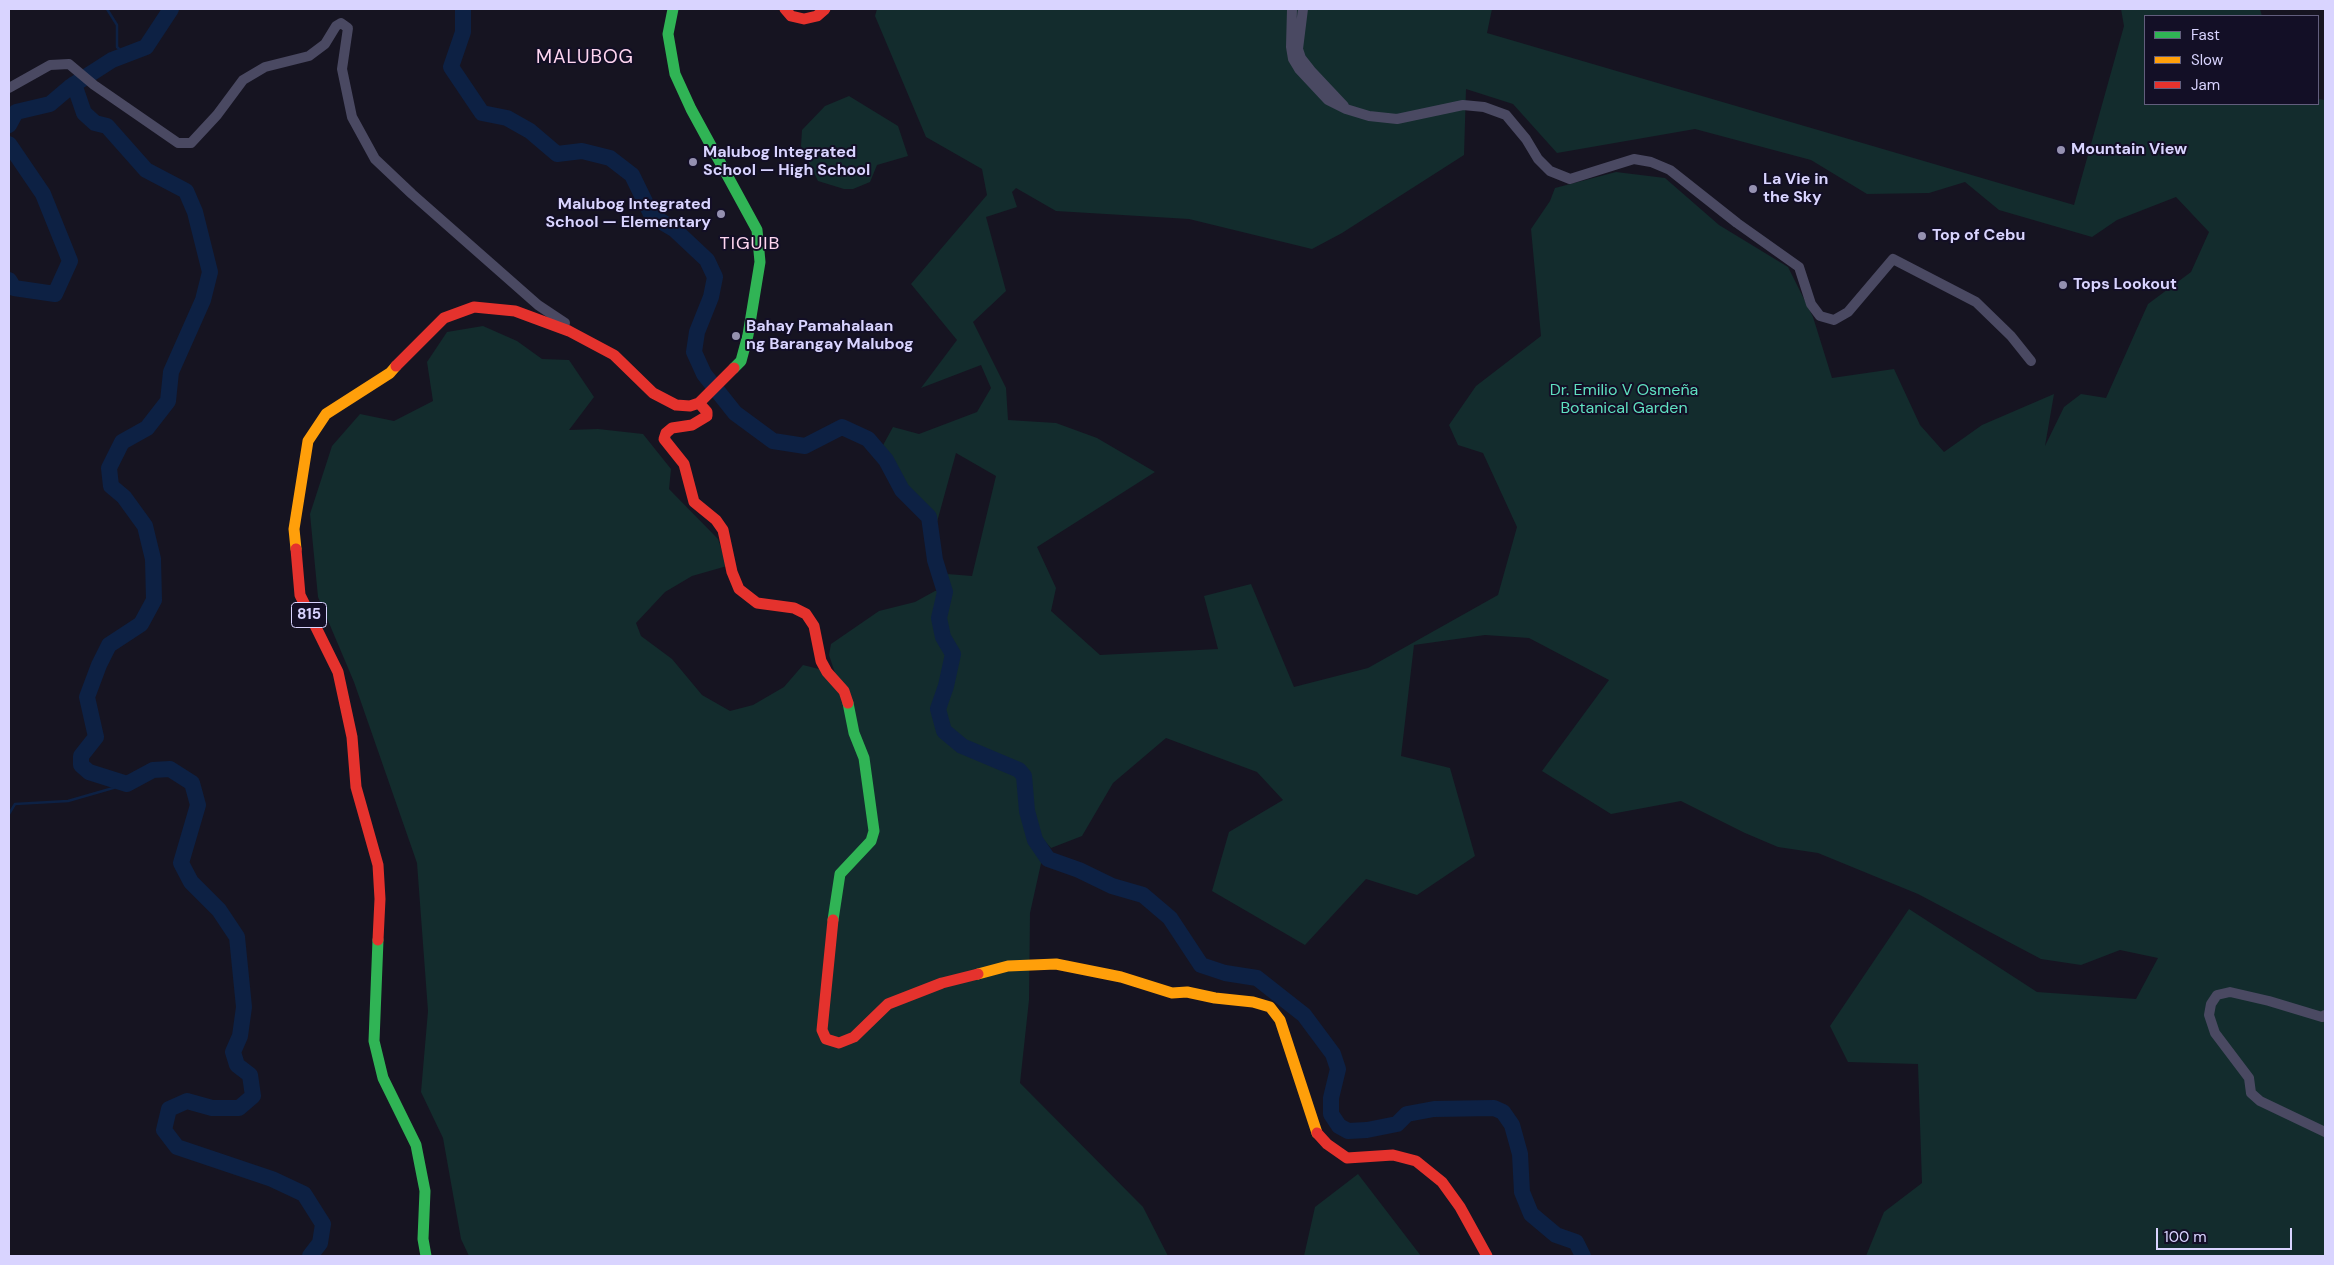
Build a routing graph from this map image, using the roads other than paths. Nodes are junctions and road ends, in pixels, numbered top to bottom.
1 (673, 9) edge
2 (785, 9) edge
3 (825, 9) edge
4 (1292, 9) edge
5 (1303, 9) edge
6 (9, 88) edge
7 (1346, 109) junction
8 (585, 340) junction
9 (2031, 361) dead end
10 (699, 403) junction
11 (2325, 1015) edge
12 (2325, 1132) edge
13 (426, 1256) edge
14 (1487, 1256) edge

1 - 10 main road
2 - 3 main road
4 - 7 street
5 - 7 street
6 - 8 street
7 - 9 street
8 - 10 main road, 815
8 - 13 main road, 815
10 - 14 main road
11 - 12 street

